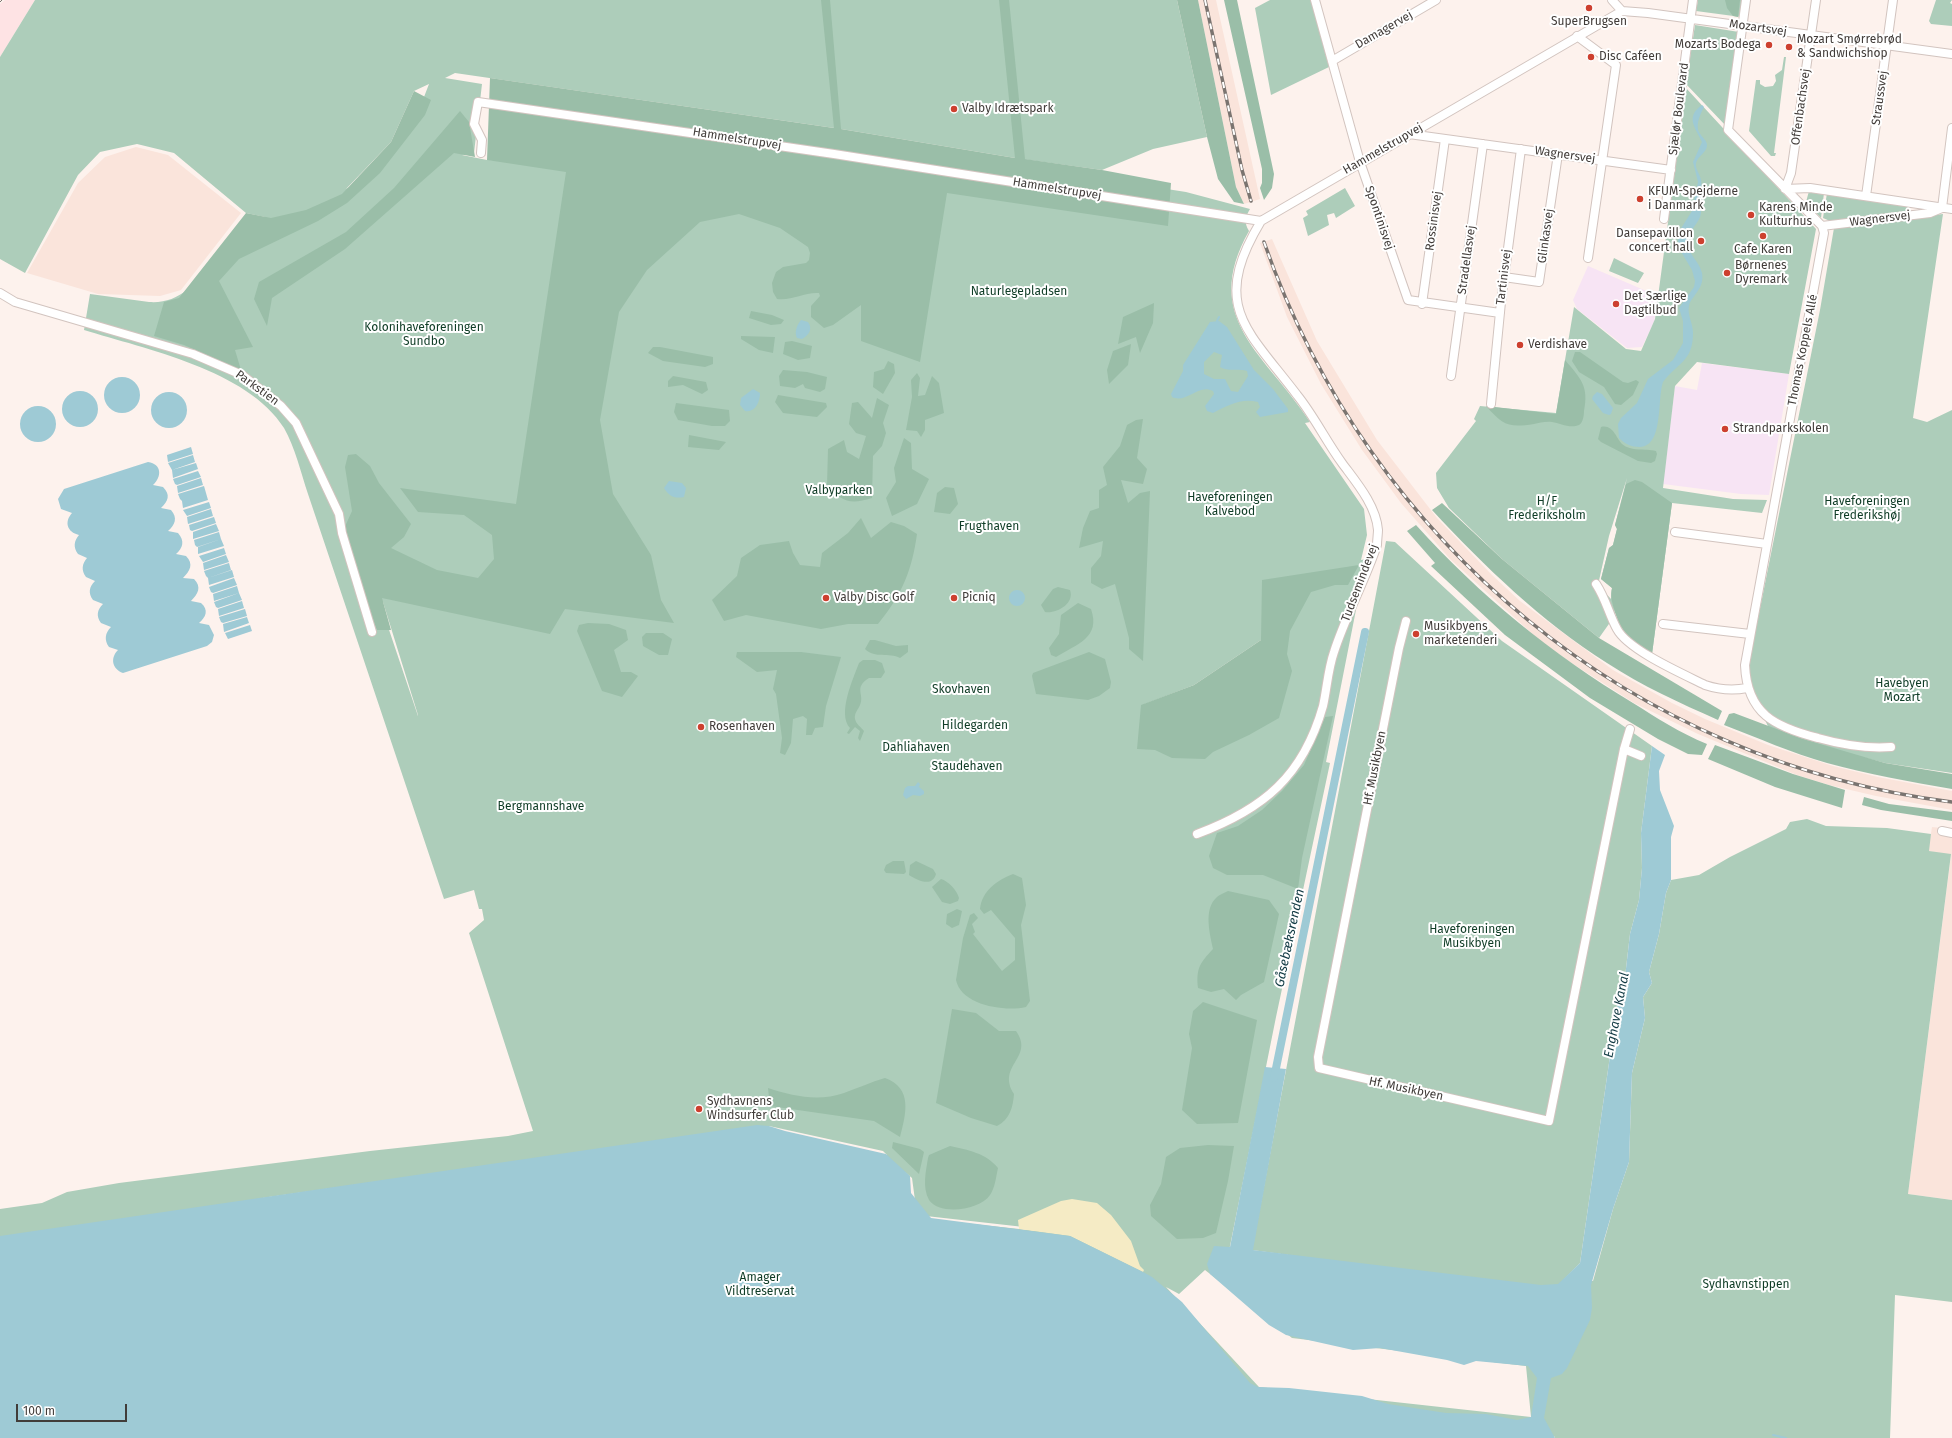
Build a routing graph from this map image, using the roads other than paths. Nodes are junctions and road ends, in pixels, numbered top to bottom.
1 (1315, 0) edge
2 (1436, 0) edge
3 (1612, 0) edge
4 (1693, 0) edge
5 (1746, 0) edge
6 (1816, 0) edge
7 (1893, 0) edge
8 (1622, 11) junction
9 (1690, 19) junction
10 (1742, 26) junction
11 (1811, 35) junction
12 (1577, 36) junction
13 (1887, 45) junction
14 (1952, 54) edge
15 (1332, 61) junction
16 (1952, 128) edge
17 (1409, 134) junction
18 (1445, 139) junction
19 (1483, 144) junction
20 (1521, 149) junction
21 (481, 153) dead end
22 (1558, 154) junction
23 (1602, 160) junction
24 (1360, 162) junction
25 (1671, 170) junction
26 (1785, 189) junction
27 (1866, 196) junction
28 (1942, 208) junction
29 (1952, 209) edge
30 (1664, 219) dead end
31 (1261, 221) junction
32 (1822, 226) junction
33 (1588, 258) dead end
34 (1504, 277) junction
35 (0, 293) edge
36 (1422, 304) junction
37 (1460, 309) junction
38 (1500, 313) junction
39 (1451, 376) dead end
40 (1490, 404) dead end
41 (1675, 532) dead end
42 (1767, 544) junction
43 (1596, 584) dead end
44 (1406, 621) dead end
45 (1663, 624) dead end
46 (372, 632) dead end
47 (1750, 634) junction
48 (1747, 688) junction
49 (1630, 729) dead end
50 (1891, 747) dead end
51 (1624, 749) junction
52 (1641, 756) dead end
53 (1942, 831) dead end
54 (1952, 833) edge
55 (1197, 834) dead end

1 - 15 street, Spontinisvej
2 - 15 street, Damagervej
3 - 8 street
4 - 9 street, Sjælør Boulevard
5 - 10 street
6 - 11 street, Offenbachsvej
7 - 13 street, Straussvej
8 - 9 street, Mozartsvej
8 - 12 street, Hammelstrupvej
9 - 10 street, Mozartsvej
9 - 25 street, Sjælør Boulevard
10 - 11 street, Mozartsvej
10 - 26 street
11 - 13 street, Mozartsvej
11 - 26 street, Offenbachsvej
12 - 17 street, Hammelstrupvej
12 - 23 street
13 - 14 street, Mozartsvej
13 - 27 street, Straussvej
15 - 24 street, Spontinisvej
16 - 28 street
17 - 18 street, Wagnersvej
17 - 24 street, Hammelstrupvej
18 - 19 street, Wagnersvej
18 - 36 street, Rossinisvej
19 - 20 street, Wagnersvej
19 - 37 street, Stradellasvej
20 - 22 street, Wagnersvej
20 - 34 street, Tartinisvej
21 - 31 street, Hammelstrupvej
22 - 23 street, Wagnersvej
22 - 34 street, Glinkasvej
23 - 25 street, Wagnersvej
23 - 33 street
24 - 31 street, Hammelstrupvej
24 - 36 street, Spontinisvej
25 - 30 street
26 - 27 street, Wagnersvej
26 - 32 street
27 - 28 street, Wagnersvej
28 - 29 street, Wagnersvej
28 - 32 street, Wagnersvej
31 - 55 street, Tudsemindevej
32 - 42 street, Thomas Koppels Allé
34 - 38 street, Tartinisvej
35 - 46 street, Parkstien
36 - 37 street, Spontinisvej
37 - 38 street, Spontinisvej
37 - 39 street, Stradellasvej
38 - 40 street, Tartinisvej
41 - 42 street
42 - 47 street, Thomas Koppels Allé
43 - 48 street
44 - 51 street, Hf. Musikbyen
45 - 47 street
47 - 48 street, Thomas Koppels Allé
48 - 50 street, Thomas Koppels Allé
49 - 51 street, Hf. Musikbyen
51 - 52 street
53 - 54 street

